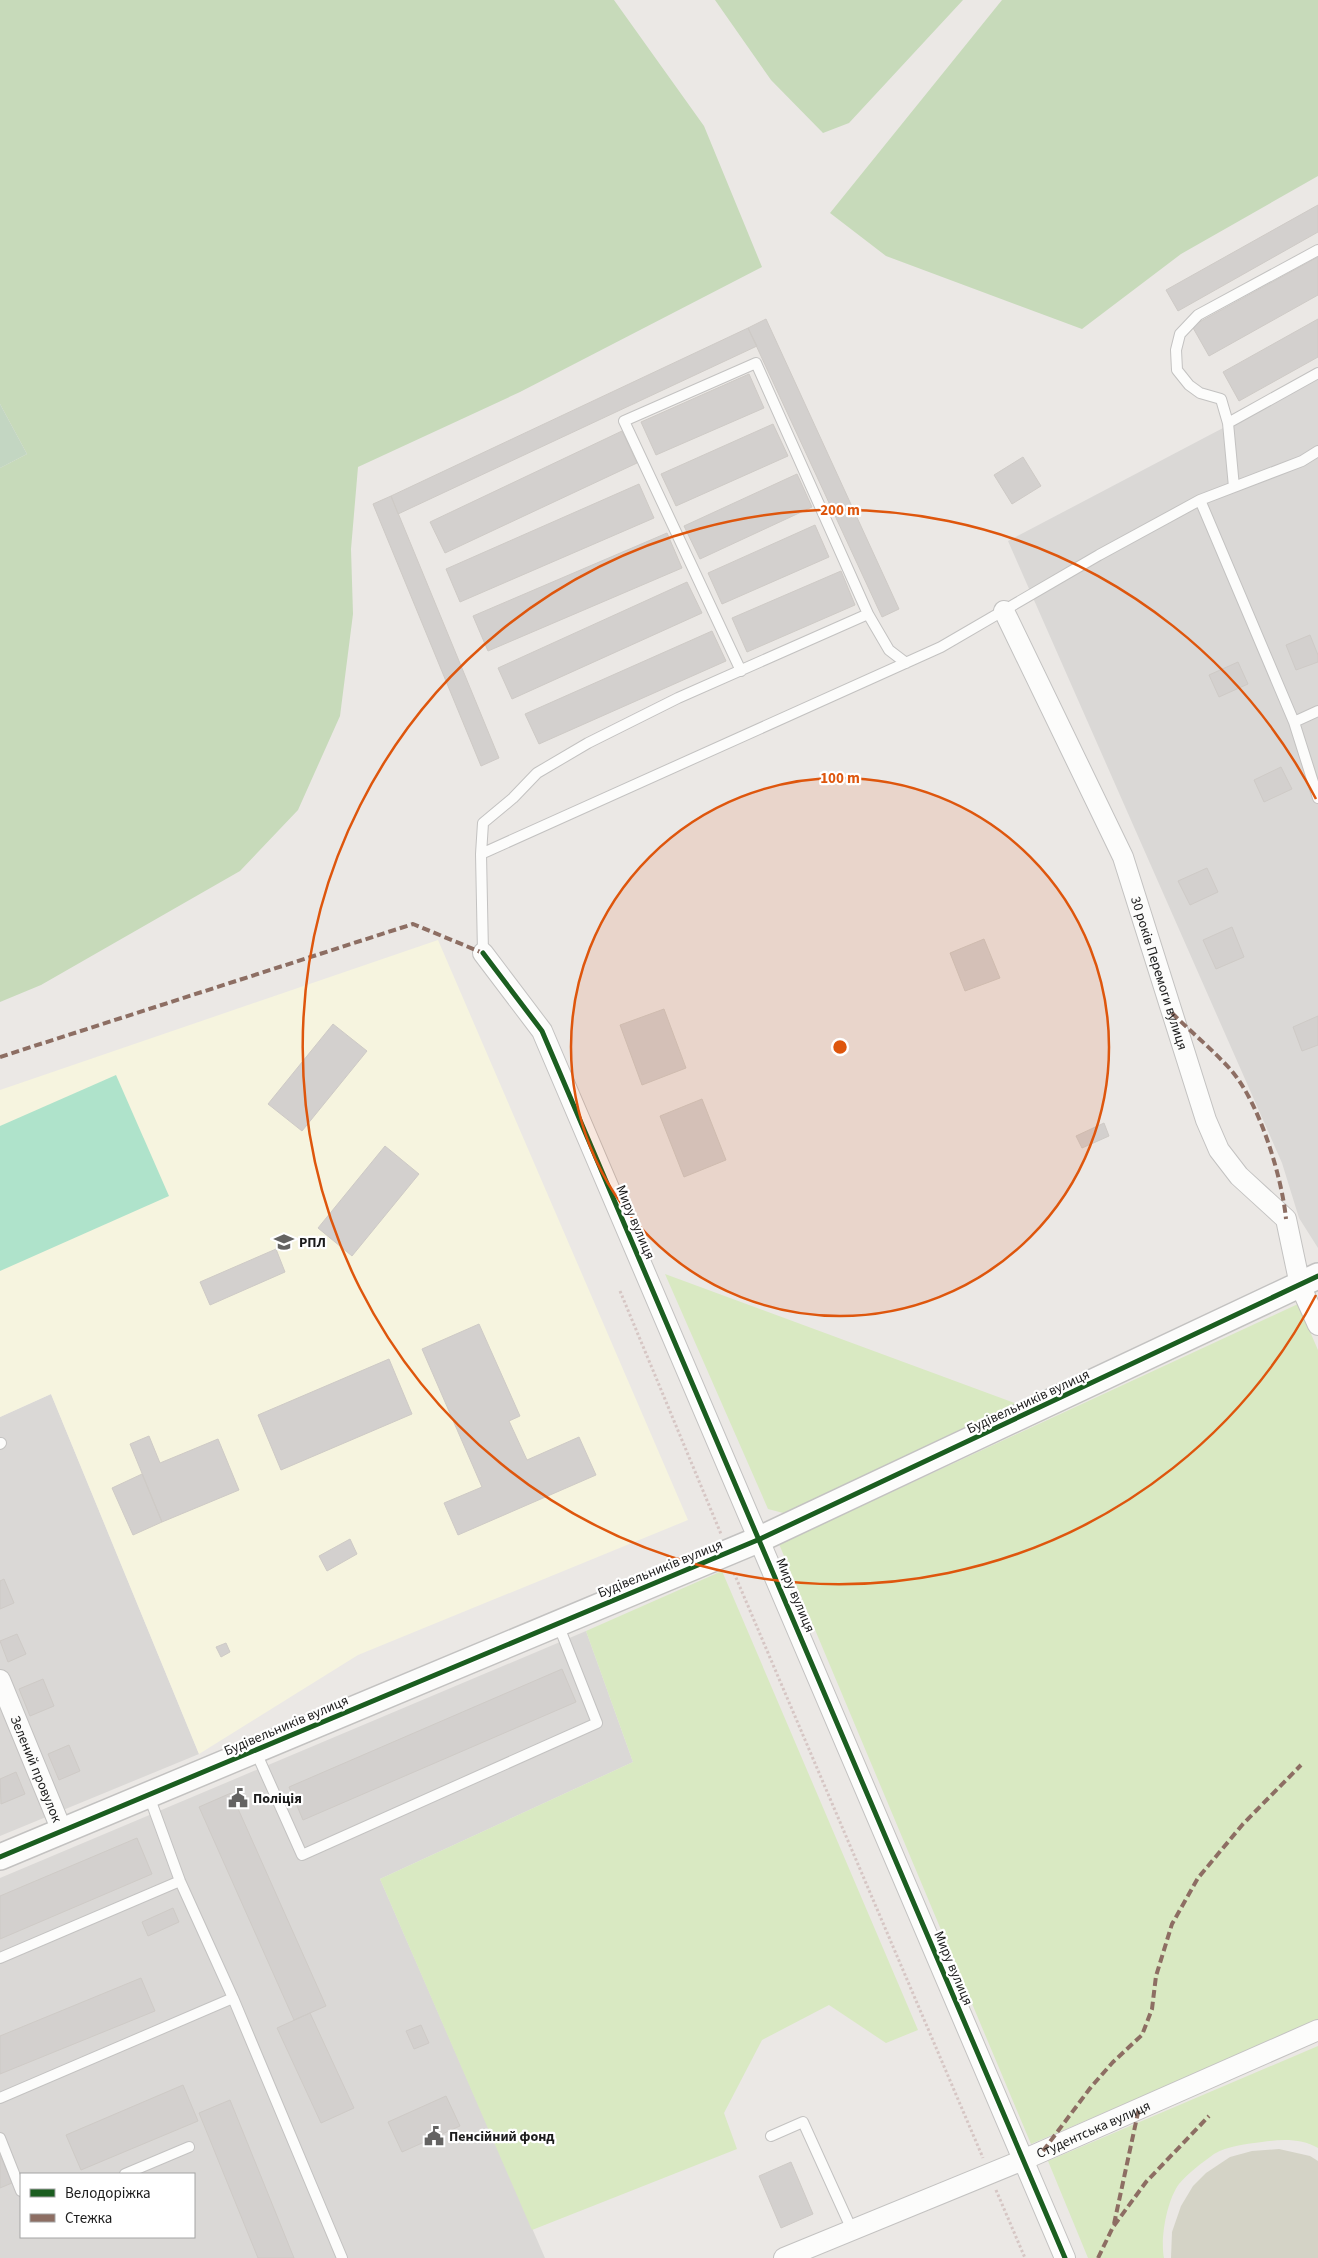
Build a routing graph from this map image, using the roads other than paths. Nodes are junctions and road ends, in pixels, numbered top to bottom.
1 (1318, 250) edge
2 (1318, 373) edge
3 (1228, 423) junction
4 (1318, 451) edge
5 (1234, 487) junction
6 (1200, 500) junction
7 (1004, 611) junction
8 (868, 614) junction
9 (906, 663) junction
10 (741, 671) junction
11 (1318, 711) edge
12 (1294, 722) junction
13 (1318, 798) edge
14 (481, 854) junction
15 (483, 953) joint
16 (1309, 1280) edge
17 (1318, 1325) edge
18 (760, 1539) junction
19 (558, 1623) junction
20 (0, 1680) edge
21 (255, 1750) junction
22 (148, 1795) junction
23 (62, 1831) junction
24 (0, 1857) edge
25 (180, 1881) junction
26 (0, 1958) edge
27 (233, 1998) junction
28 (1318, 2030) edge
29 (0, 2098) edge
30 (771, 2136) dead end
31 (0, 2138) edge
32 (188, 2147) dead end
33 (1023, 2160) junction
34 (127, 2173) edge
35 (20, 2188) edge
36 (852, 2230) junction
37 (342, 2258) edge
38 (784, 2258) edge
39 (1065, 2258) edge

1 - 3 lane
2 - 3 lane
3 - 5 lane
4 - 5 lane
5 - 6 lane
6 - 7 lane
6 - 12 lane
7 - 9 lane
7 - 16 street, 30 років Перемоги вулиця
8 - 9 lane
8 - 10 lane
8 - 10 lane
9 - 14 lane
10 - 14 lane
11 - 12 lane
12 - 13 lane
14 - 15 lane
15 - 18 street, Миру вулиця
16 - 17 street, 30 років Перемоги вулиця
16 - 18 street, Будівельників вулиця
18 - 19 street, Будівельників вулиця
18 - 33 street, Миру вулиця
19 - 21 street, Будівельників вулиця
19 - 21 lane
20 - 23 street, Зелений провулок
21 - 22 street, Будівельників вулиця
22 - 23 street, Будівельників вулиця
22 - 25 lane
23 - 24 street, Будівельників вулиця
25 - 26 lane
25 - 27 lane
27 - 29 lane
27 - 37 lane
28 - 33 street, Студентська вулиця
30 - 36 lane
31 - 35 lane
32 - 34 lane
33 - 36 street, Студентська вулиця
33 - 39 street, Миру вулиця
36 - 38 street, Студентська вулиця

